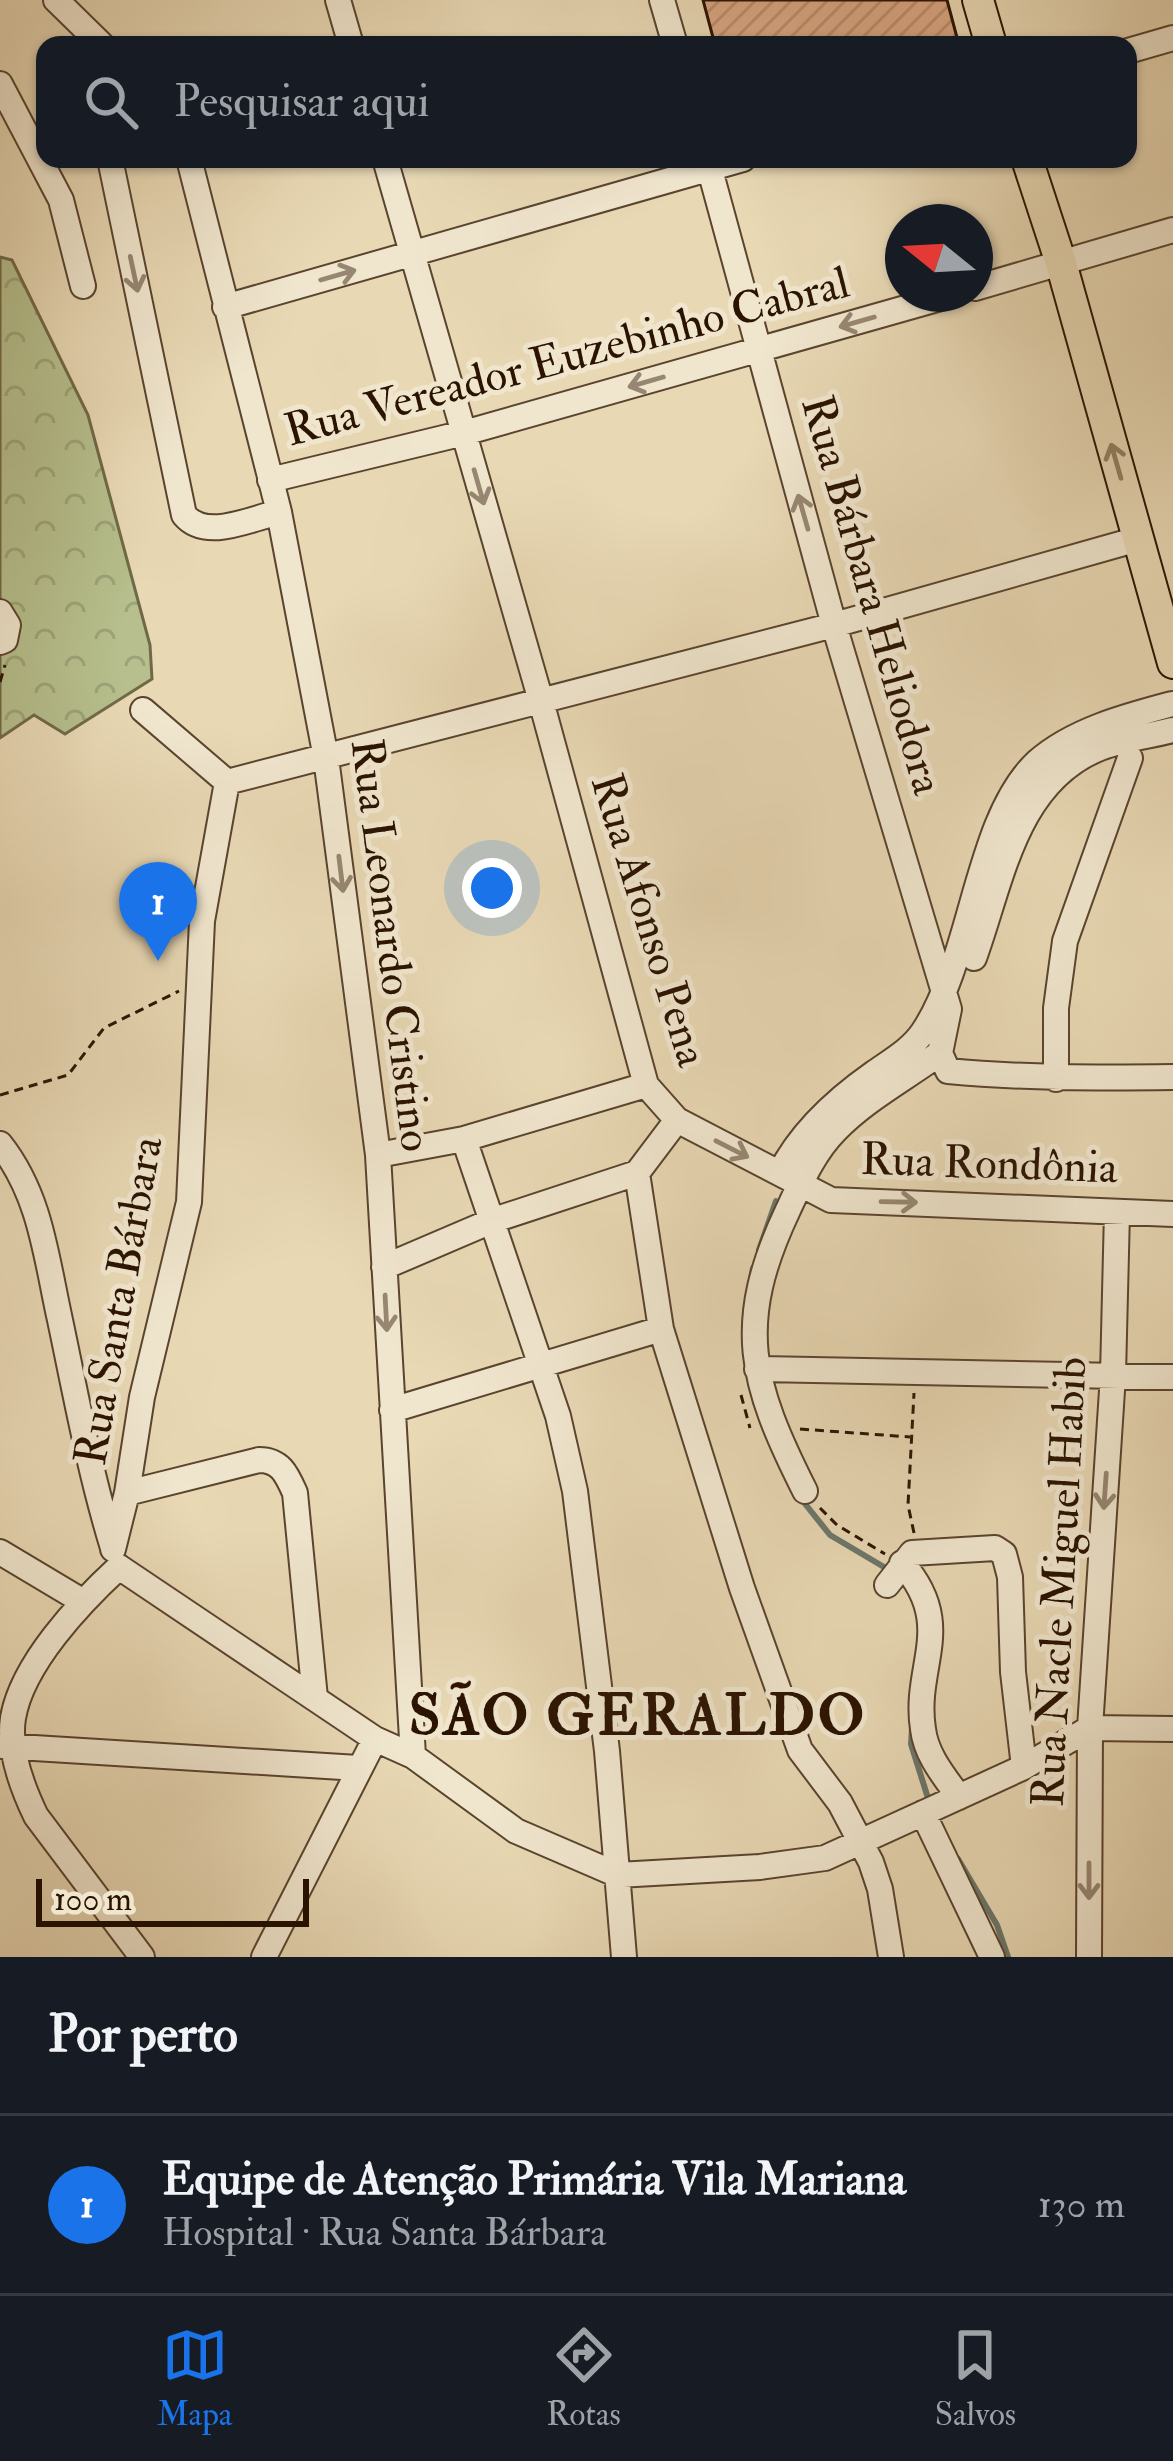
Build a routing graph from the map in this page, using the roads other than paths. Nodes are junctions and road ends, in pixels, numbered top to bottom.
1 (56, 0) edge
2 (338, 0) edge
3 (662, 0) edge
4 (978, 0) edge
5 (89, 36) edge
6 (348, 36) edge
7 (672, 36) edge
8 (988, 36) edge
9 (1173, 38) edge
10 (1137, 48) edge
11 (0, 83) edge
12 (36, 152) edge
13 (44, 168) edge
14 (112, 168) edge
15 (191, 168) edge
16 (388, 168) edge
17 (695, 168) edge
18 (709, 168) edge
19 (1030, 168) edge
20 (1173, 230) edge
21 (413, 253) junction
22 (1061, 263) junction
23 (993, 283) edge
24 (83, 286) dead end
25 (225, 307) junction
26 (893, 312) edge
27 (758, 351) junction
28 (464, 433) junction
29 (271, 480) junction
30 (279, 512) junction
31 (1138, 539) junction
32 (0, 593) edge
33 (834, 625) junction
34 (3, 626) edge
35 (1172, 659) edge
36 (541, 701) junction
37 (1172, 704) edge
38 (143, 710) dead end
39 (1173, 730) edge
40 (326, 758) junction
41 (1130, 758) dead end
42 (227, 782) junction
43 (946, 999) junction
44 (940, 1053) junction
45 (1173, 1076) edge
46 (1056, 1078) junction
47 (646, 1084) junction
48 (676, 1120) junction
49 (464, 1139) junction
50 (0, 1144) edge
51 (378, 1154) junction
52 (9, 1166) edge
53 (638, 1173) junction
54 (790, 1179) junction
55 (1117, 1212) junction
56 (1173, 1214) edge
57 (494, 1220) junction
58 (384, 1267) junction
59 (661, 1329) junction
60 (540, 1367) junction
61 (757, 1369) junction
62 (1113, 1375) junction
63 (1173, 1377) edge
64 (392, 1410) junction
65 (805, 1491) road end
66 (127, 1493) junction
67 (0, 1552) edge
68 (116, 1558) junction
69 (910, 1558) junction
70 (887, 1585) dead end
71 (82, 1601) junction
72 (315, 1698) junction
73 (1090, 1728) junction
74 (1173, 1729) edge
75 (375, 1738) junction
76 (7, 1747) edge
77 (413, 1756) junction
78 (1024, 1767) junction
79 (358, 1768) junction
80 (959, 1797) junction
81 (923, 1813) junction
82 (861, 1842) junction
83 (617, 1875) junction
84 (891, 1955) edge
85 (142, 1957) edge
86 (264, 1957) edge
87 (624, 1957) edge
88 (992, 1957) edge
89 (1089, 1957) edge

1 - 5 street
2 - 6 street
3 - 7 street
4 - 8 main road
9 - 10 street
11 - 12 street
13 - 24 street
14 -> 30 street
15 - 25 street, Rua Leonardo Cristino
16 - 21 street, Rua Afonso Pena
17 - 21 street
18 - 27 street, Rua Bárbara Heliodora
19 - 22 main road
20 - 22 street
25 -> 21 street
21 - 28 street, Rua Afonso Pena
22 - 23 street
31 -> 22 main road
25 - 29 street, Rua Leonardo Cristino
26 -> 27 street, Rua Vereador Euzebinho Cabral
27 -> 28 street, Rua Vereador Euzebinho Cabral
33 -> 27 street, Rua Bárbara Heliodora
28 - 29 street, Rua Vereador Euzebinho Cabral
28 -> 36 street, Rua Afonso Pena
29 - 30 street, Rua Leonardo Cristino
30 - 40 street, Rua Leonardo Cristino
31 - 33 street
31 - 35 main road
32 - 34 street
33 - 36 street
33 - 43 street, Rua Bárbara Heliodora
36 - 40 street
36 - 47 street, Rua Afonso Pena
37 - 43 street
38 - 42 street
39 - 43 street
40 - 42 street
40 -> 51 street, Rua Leonardo Cristino
41 - 46 street
42 - 66 street, Rua Santa Bárbara
43 - 44 street, Rua Bárbara Heliodora
43 - 54 street
44 - 46 street
44 - 54 street
45 - 46 street
47 - 48 street, Rua Afonso Pena
47 - 49 street
48 - 53 street, Rua Afonso Pena
48 -> 54 street, Rua Rondônia
49 - 51 street
49 - 57 street
50 - 52 street
51 - 58 street, Rua Leonardo Cristino
52 - 68 street
53 - 57 street
53 - 59 street
54 -> 55 street, Rua Rondônia
54 - 61 street
55 - 56 street, Rua Rondônia
55 - 62 street, Rua Nacle Miguel Habib
57 - 58 street
57 - 60 street
58 -> 64 street, Rua Leonardo Cristino
59 - 60 street
59 - 82 street
60 - 64 street
60 - 83 street
61 - 62 street
61 - 65 street
62 - 63 street
62 -> 73 street, Rua Nacle Miguel Habib
64 - 77 street, Rua Leonardo Cristino
66 - 68 street, Rua Santa Bárbara
66 - 72 street
67 - 71 street
68 - 71 street
68 - 72 street
69 - 70 street
69 - 78 street
69 - 80 street
71 - 76 street
72 - 75 street
73 - 74 street
73 - 78 street
73 -> 89 street, Rua Nacle Miguel Habib
75 - 77 street
75 - 79 street
76 - 79 street
76 - 85 street
77 - 83 street
78 - 80 street
79 - 86 street
80 - 81 street
81 - 82 street
81 - 88 street
82 - 83 street
82 - 84 street
83 - 87 street

